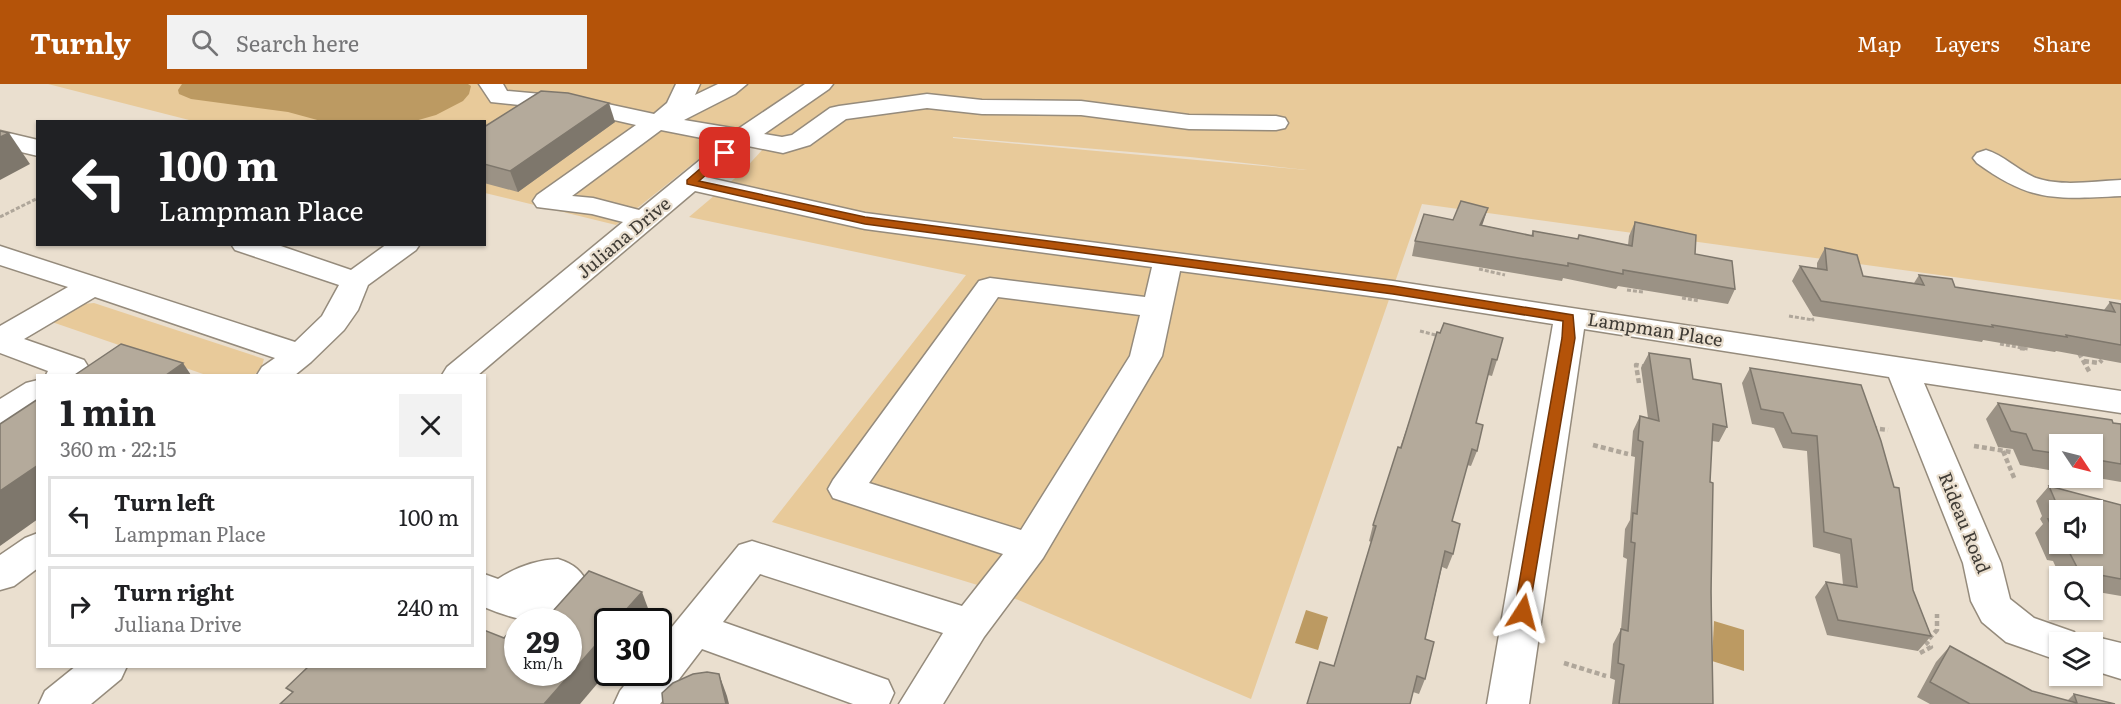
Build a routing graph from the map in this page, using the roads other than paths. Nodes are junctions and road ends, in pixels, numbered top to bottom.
1 (491, 84) edge
2 (688, 84) edge
3 (735, 84) edge
4 (821, 84) edge
5 (955, 93) edge
6 (662, 120) junction
7 (1276, 123) dead end
8 (742, 138) junction
9 (0, 139) edge
10 (36, 148) edge
11 (1986, 158) dead end
12 (691, 182) junction
13 (2121, 189) edge
14 (646, 220) junction
15 (251, 246) edge
16 (403, 246) edge
17 (0, 255) edge
18 (1168, 262) junction
19 (356, 280) junction
20 (92, 286) junction
21 (1157, 308) junction
22 (1569, 318) junction
23 (0, 341) edge
24 (300, 356) junction
25 (1902, 368) junction
26 (64, 374) edge
27 (274, 374) edge
28 (459, 374) edge
29 (36, 392) edge
30 (2121, 402) edge
31 (0, 415) edge
32 (1030, 548) junction
33 (36, 549) edge
34 (0, 575) edge
35 (970, 625) junction
36 (694, 629) junction
37 (2049, 641) edge
38 (2103, 656) edge
39 (2121, 661) edge
40 (104, 668) edge
41 (873, 693) dead end
42 (60, 704) edge
43 (635, 704) edge
44 (920, 704) edge
45 (1508, 704) edge

1 - 6 street
2 - 6 street
3 - 6 street
4 - 8 street, Juliana Drive
5 - 7 street
5 - 8 street
6 - 8 street
6 - 14 street
8 - 12 street, Juliana Drive
9 - 10 street
11 - 13 street
12 - 14 street, Juliana Drive
12 - 18 street, Lampman Place
14 - 28 street, Juliana Drive
15 - 19 street
16 - 19 street
17 - 20 street
18 - 21 street
18 - 22 street, Lampman Place
19 - 24 street
20 - 23 street
20 - 24 street
21 - 32 street
21 - 32 street
22 - 25 street, Lampman Place
22 - 45 street
23 - 26 street
24 - 27 street
25 - 30 street, Lampman Place
25 - 37 street, Rideau Road
29 - 31 street
32 - 35 street
33 - 34 street
35 - 36 street
35 - 44 street
36 - 41 street
36 - 43 street
38 - 39 street
40 - 42 street

